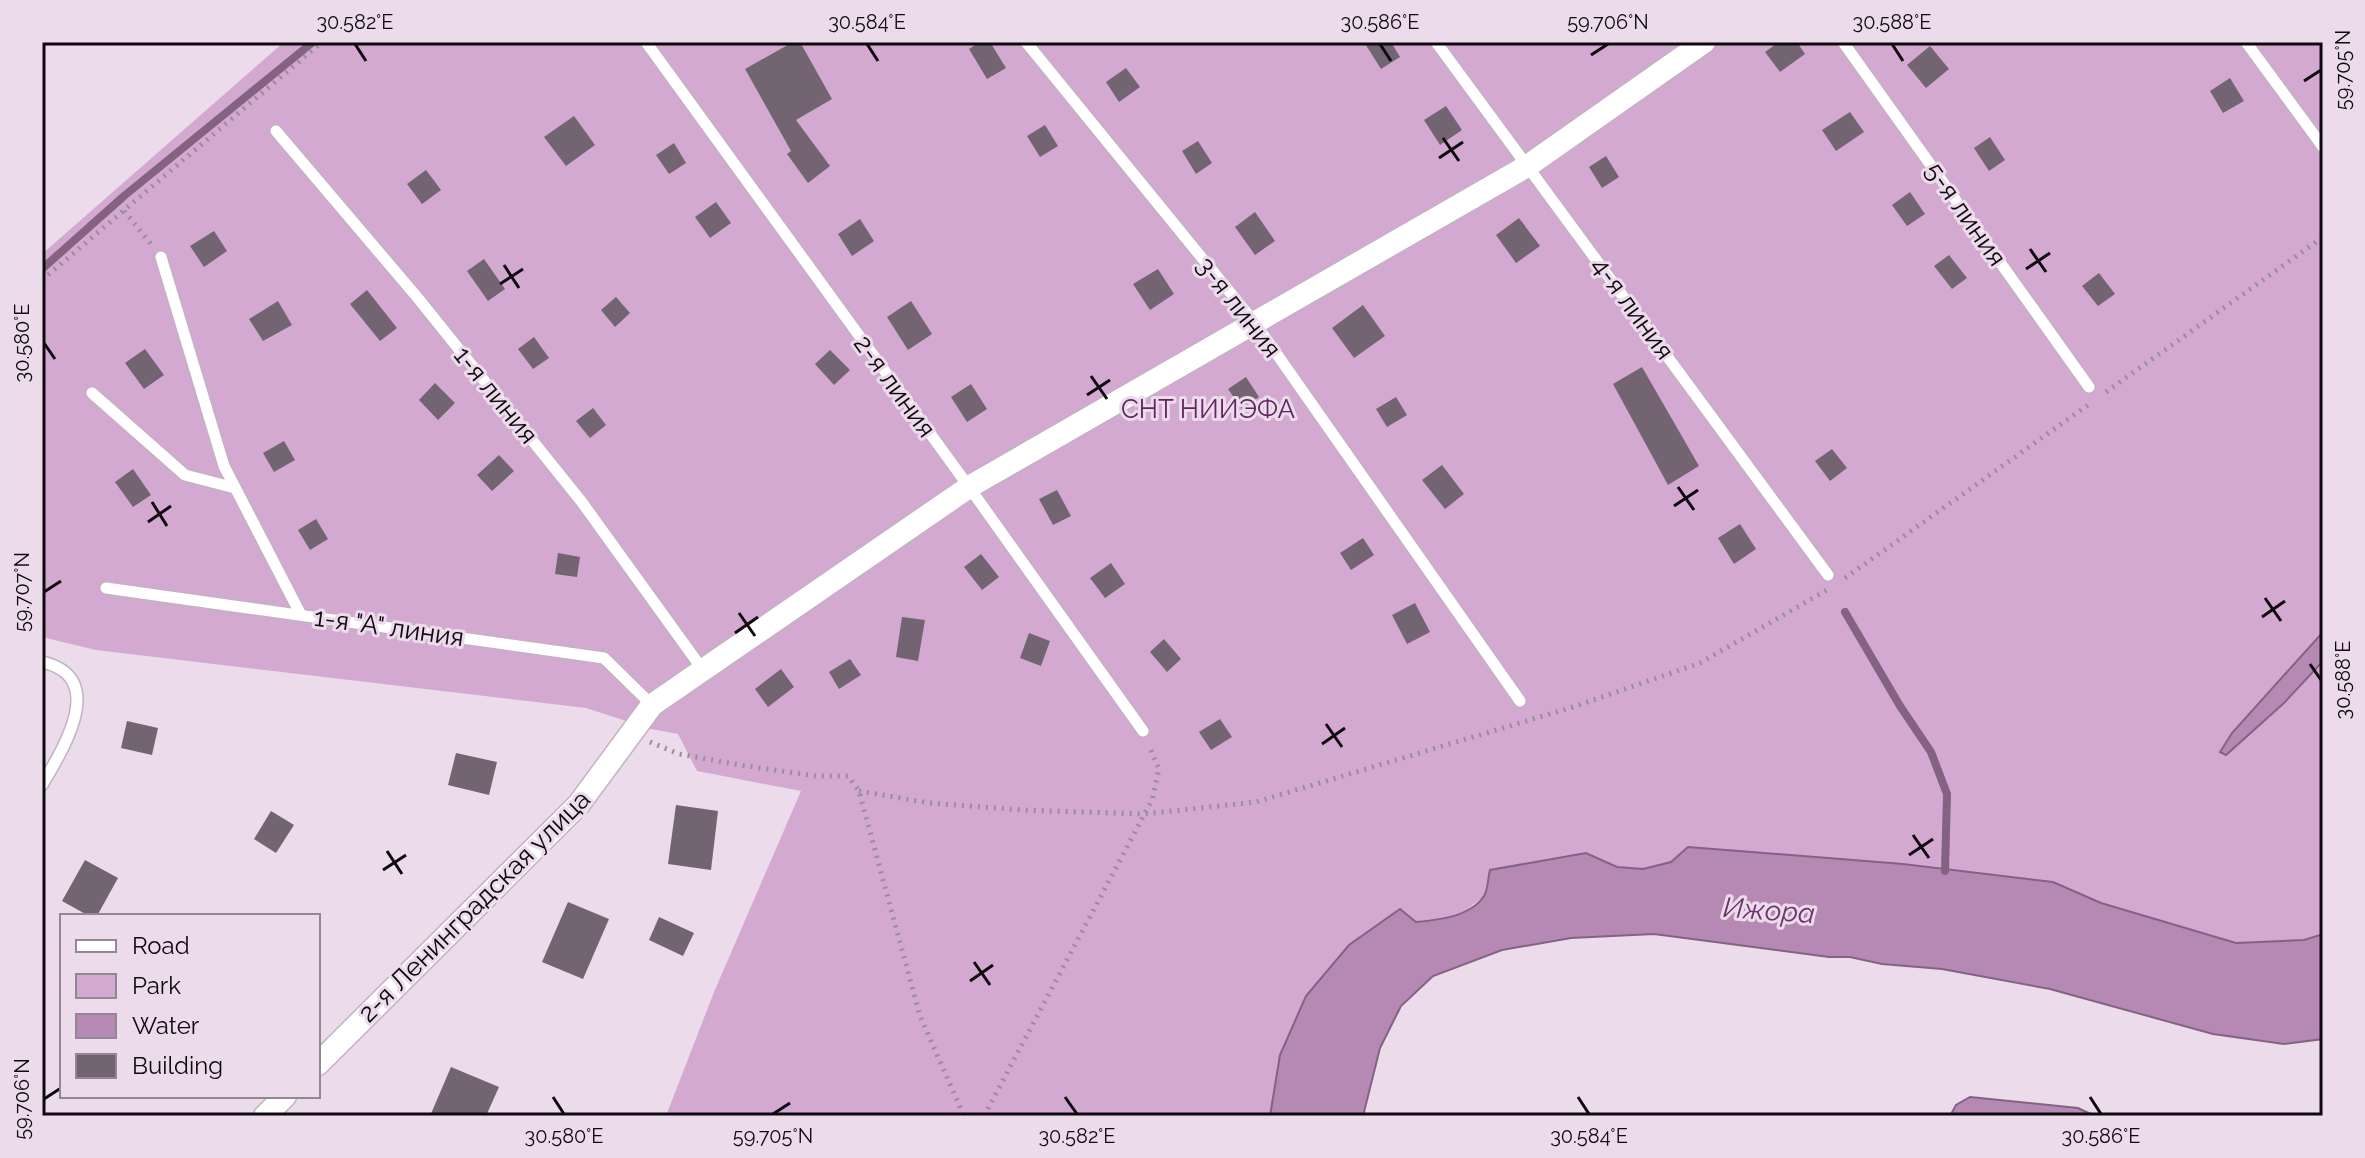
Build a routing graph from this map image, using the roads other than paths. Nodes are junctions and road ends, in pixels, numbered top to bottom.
1 (646, 42) edge
2 (1026, 42) edge
3 (1436, 42) edge
4 (1704, 42) edge
5 (1843, 42) edge
6 (2246, 42) edge
7 (276, 131) dead end
8 (2323, 147) edge
9 (1529, 165) junction
10 (161, 257) road end
11 (1255, 323) junction
12 (2089, 387) dead end
13 (92, 393) dead end
14 (969, 487) junction
15 (235, 488) junction
16 (1828, 575) dead end
17 (106, 588) dead end
18 (301, 615) junction
19 (42, 662) edge
20 (703, 670) junction
21 (1520, 701) dead end
22 (652, 705) junction
23 (1143, 731) road end
24 (42, 785) edge
25 (320, 1062) edge
26 (283, 1098) edge
27 (265, 1116) edge

1 - 14 lane, 2-я линия
2 - 11 lane, 3-я линия
3 - 9 lane, 4-я линия
4 - 9 street, 2-я Ленинградская улица
5 - 12 lane, 5-я линия
6 - 8 lane
7 - 20 lane, 1-я линия
9 - 11 street, 2-я Ленинградская улица
9 - 16 lane, 4-я линия
10 - 15 lane
11 - 14 street, 2-я Ленинградская улица
11 - 21 lane, 3-я линия
13 - 15 lane
14 - 20 street, 2-я Ленинградская улица
14 - 23 lane, 2-я линия
15 - 18 lane
17 - 18 lane, 1-я "А" линия
18 - 22 lane, 1-я "А" линия
19 - 24 lane
20 - 22 street, 2-я Ленинградская улица
22 - 25 street, 2-я Ленинградская улица
26 - 27 street

